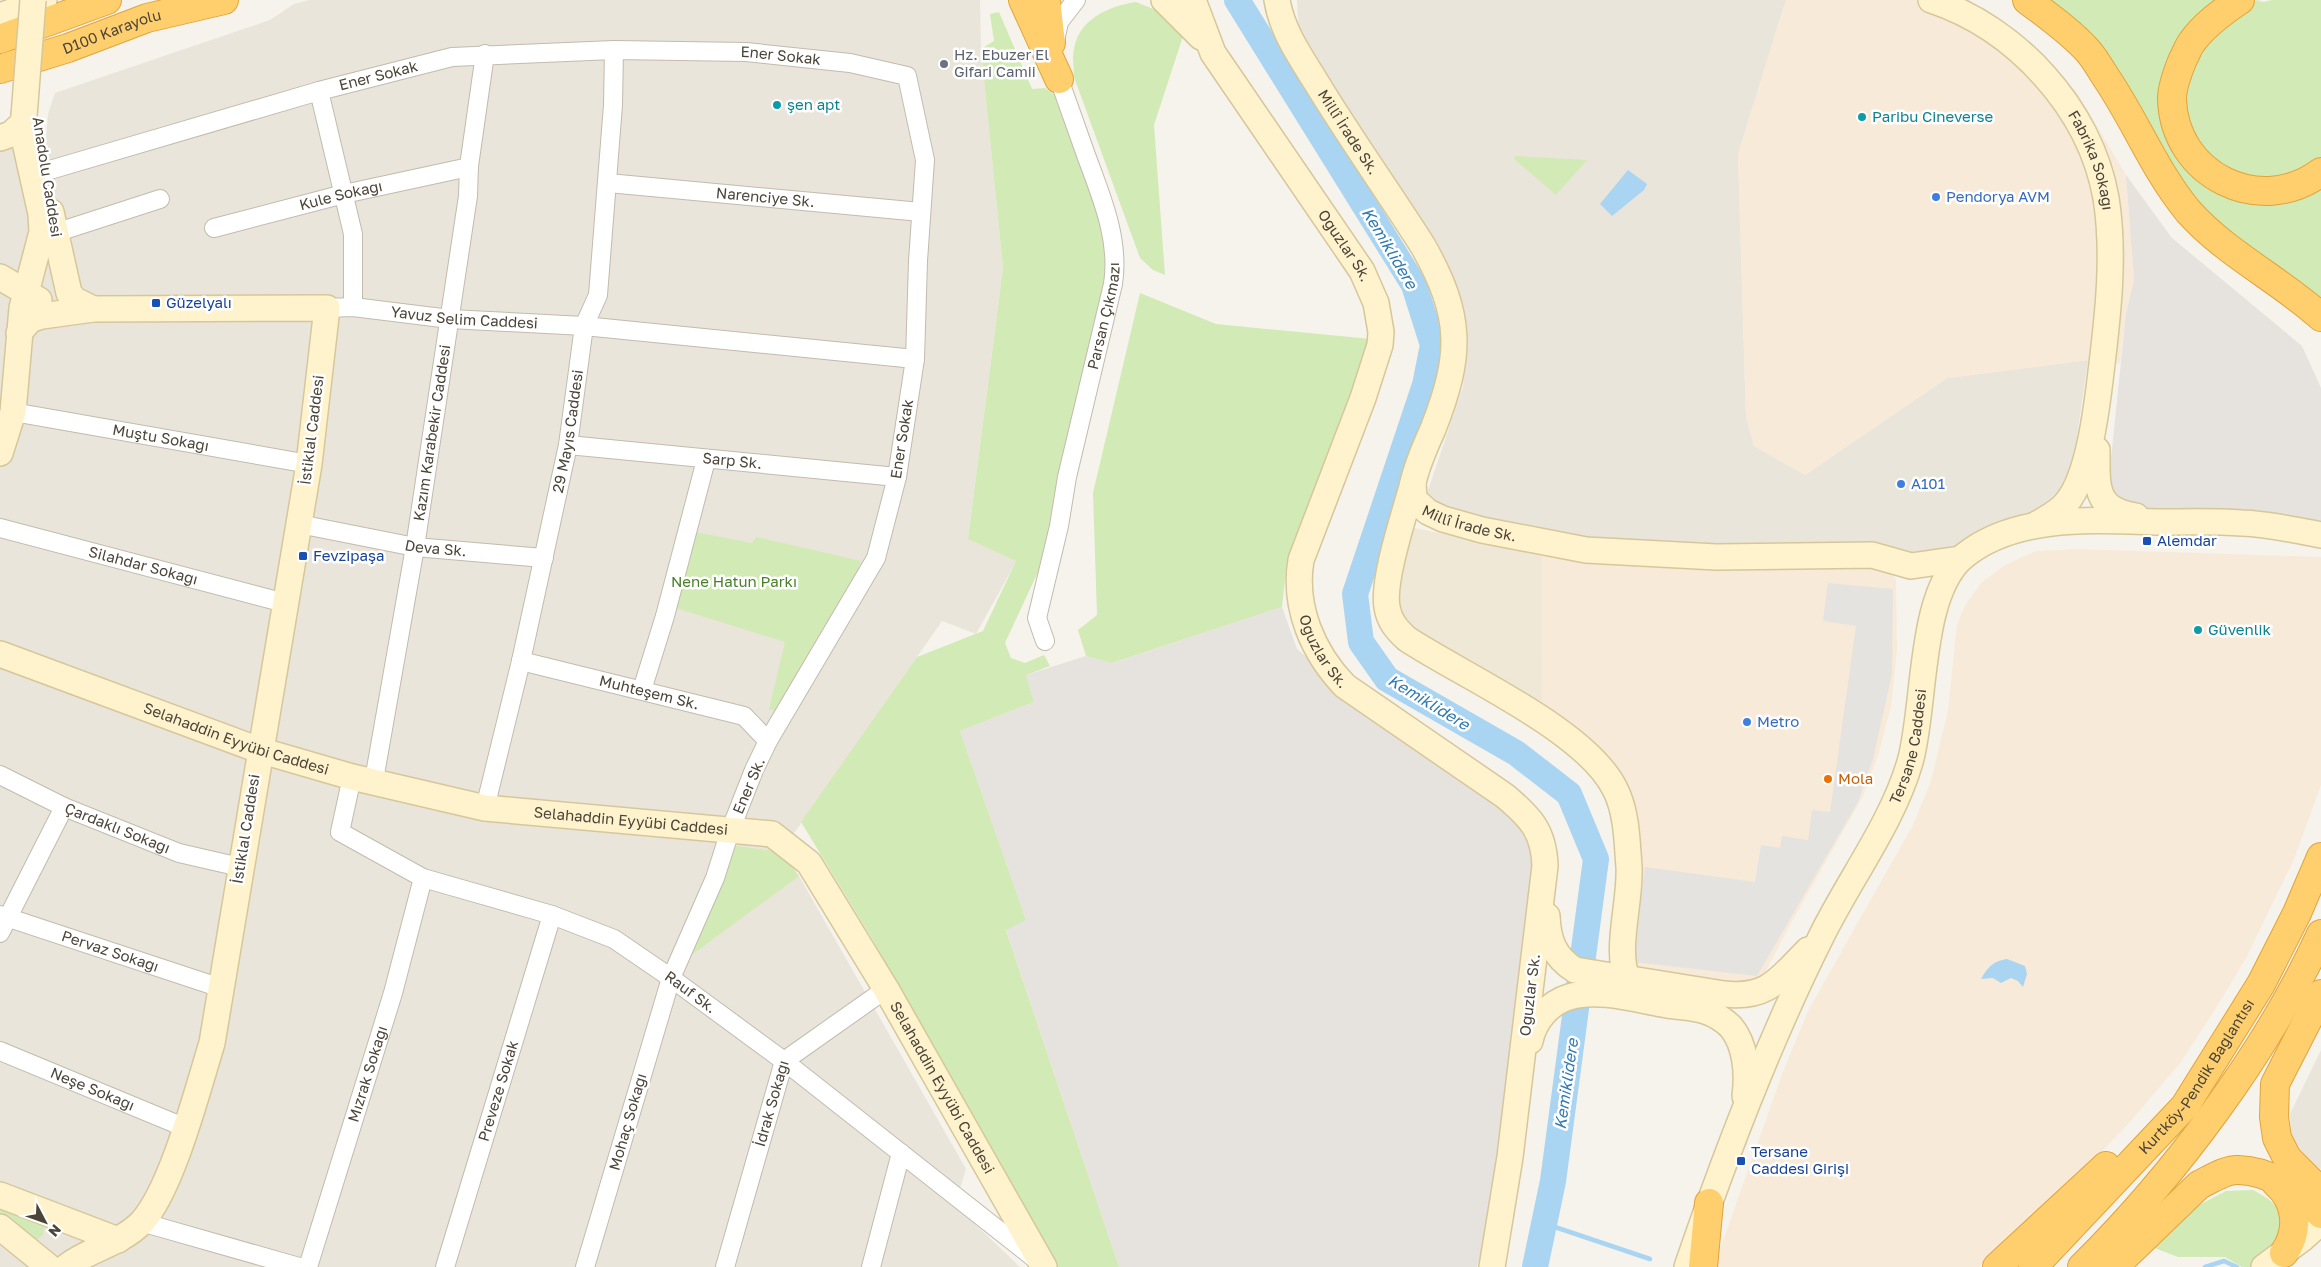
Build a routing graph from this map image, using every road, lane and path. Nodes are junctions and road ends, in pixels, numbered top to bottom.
1 (33, 0) edge
2 (44, 0) edge
3 (107, 0) edge
4 (224, 0) edge
5 (1022, 0) edge
6 (1046, 0) edge
7 (1076, 0) edge
8 (1164, 0) edge
9 (1193, 0) edge
10 (1277, 0) edge
11 (1931, 0) edge
12 (2027, 0) edge
13 (2240, 0) edge
14 (0, 16) edge
15 (0, 39) edge
16 (614, 50) junction
17 (1213, 53) junction
18 (485, 54) junction
19 (0, 69) edge
20 (1059, 79) junction
21 (319, 91) junction
22 (28, 116) junction
23 (0, 138) edge
24 (469, 168) junction
25 (43, 172) junction
26 (2321, 172) edge
27 (608, 183) junction
28 (344, 194) junction
29 (160, 198) dead end
30 (921, 212) junction
31 (214, 228) dead end
32 (55, 233) junction
33 (64, 275) junction
34 (0, 277) edge
35 (29, 292) junction
36 (327, 308) junction
37 (353, 308) junction
38 (94, 309) junction
39 (2321, 317) edge
40 (450, 319) junction
41 (584, 326) junction
42 (20, 333) junction
43 (915, 359) junction
44 (2098, 395) junction
45 (13, 412) junction
46 (568, 445) junction
47 (0, 453) edge
48 (706, 460) junction
49 (309, 464) junction
50 (897, 477) junction
51 (1412, 483) junction
52 (2173, 522) junction
53 (299, 524) junction
54 (2032, 527) junction
55 (0, 528) edge
56 (2321, 535) edge
57 (415, 547) junction
58 (544, 558) junction
59 (1960, 559) junction
60 (285, 603) junction
61 (1045, 641) dead end
62 (0, 654) edge
63 (521, 661) junction
64 (642, 690) junction
65 (768, 742) junction
66 (260, 750) junction
67 (0, 775) edge
68 (363, 779) junction
69 (64, 807) junction
70 (485, 808) junction
71 (730, 831) junction
72 (2321, 857) edge
73 (1545, 866) junction
74 (240, 868) junction
75 (423, 878) junction
76 (552, 915) junction
77 (2, 922) edge
78 (2321, 934) edge
79 (1820, 938) junction
80 (671, 978) junction
81 (1619, 985) junction
82 (221, 988) junction
83 (886, 988) junction
84 (2321, 994) edge
85 (2221, 1049) junction
86 (0, 1051) edge
87 (784, 1062) junction
88 (1515, 1119) junction
89 (1742, 1119) junction
90 (186, 1128) junction
91 (901, 1153) junction
92 (2287, 1158) junction
93 (2266, 1176) junction
94 (2321, 1178) edge
95 (2321, 1192) edge
96 (0, 1195) edge
97 (1709, 1203) junction
98 (2321, 1214) edge
99 (141, 1222) junction
100 (0, 1227) edge
101 (1698, 1233) junction
102 (118, 1240) junction
103 (2303, 1249) edge
104 (1043, 1266) edge
105 (49, 1267) edge
106 (66, 1267) edge
107 (299, 1267) edge
108 (308, 1267) edge
109 (445, 1267) edge
110 (585, 1267) edge
111 (726, 1267) edge
112 (870, 1267) edge
113 (1492, 1267) edge
114 (1686, 1267) edge
115 (1693, 1267) edge
116 (1703, 1267) edge
117 (1997, 1267) edge
118 (2033, 1267) edge
119 (2082, 1267) edge
120 (2114, 1267) edge

1 - 22 street, Anadolu Caddesi, bridge
2 - 14 street
2 - 22 street, Anadolu Caddesi
3 - 15 highway, D100 Karayolu
4 - 19 highway, D100 Karayolu
5 - 20 highway
6 - 20 highway
7 - 20 street, Parsan Çıkmazı
8 - 17 street
9 - 17 street, Oğuzlar Sk.
10 - 51 street, Millî İrade Sk.
11 - 44 street, Fabrika Sokağı
12 - 39 highway
13 - 26 highway
16 - 18 street, Ener Sokak
16 - 27 street, 29 Mayıs Caddesi
16 - 30 street, Ener Sokak
17 - 73 street, Oğuzlar Sk.
18 - 21 street, Ener Sokak
18 - 24 street, Kazım Karabekir Caddesi
20 - 61 street, Parsan Çıkmazı
21 - 25 street, Ener Sokak
21 - 28 street
22 - 23 street
22 - 25 street, Anadolu Caddesi
22 - 35 street, Anadolu Caddesi
24 - 28 street, Kule Sokağı
24 - 40 street, Kazım Karabekir Caddesi
25 - 32 street, Anadolu Caddesi
27 - 30 street, Narenciye Sk.
27 - 41 street, 29 Mayıs Caddesi
28 - 31 street, Kule Sokağı
28 - 37 street
29 - 32 street
30 - 43 street, Ener Sokak
32 - 33 street, Anadolu Caddesi
33 - 35 street
33 - 38 street, Anadolu Caddesi
34 - 35 street
35 - 42 street, Anadolu Caddesi
36 - 37 street, Yavuz Selim Caddesi
36 - 38 street, Yavuz Selim Caddesi
36 - 49 street, İstiklal Caddesi
37 - 40 street, Yavuz Selim Caddesi
38 - 42 street, Yavuz Selim Caddesi
40 - 41 street, Yavuz Selim Caddesi
40 - 57 street, Kazım Karabekir Caddesi
41 - 43 street, Yavuz Selim Caddesi
41 - 46 street, 29 Mayıs Caddesi
42 - 45 street, Anadolu Caddesi
43 - 50 street, Ener Sokak
44 - 52 street, Fabrika Sokağı
44 - 54 street, Fabrika Sokağı
45 - 47 street, Anadolu Caddesi
45 - 49 street, Muştu Sokağı
46 - 48 street, Sarp Sk.
46 - 58 street, 29 Mayıs Caddesi
48 - 50 street, Sarp Sk.
48 - 64 street
49 - 53 street, İstiklal Caddesi
50 - 65 street, Ener Sokak
51 - 59 street, Millî İrade Sk.
51 - 81 street
52 - 54 street, Tersane Caddesi
52 - 56 street, Tersane Caddesi
53 - 57 street, Deva Sk.
53 - 60 street, İstiklal Caddesi
54 - 59 street, Tersane Caddesi
55 - 60 street, Silahdar Sokağı
57 - 58 street, Deva Sk.
57 - 68 street, Kazım Karabekir Caddesi
58 - 63 street, 29 Mayıs Caddesi
59 - 79 street, Tersane Caddesi
60 - 66 street, İstiklal Caddesi
62 - 66 street, Selahaddin Eyyübi Caddesi
63 - 64 street, Muhteşem Sk.
63 - 70 street, 29 Mayıs Caddesi
64 - 65 street, Muhteşem Sk.
65 - 71 street, Ener Sk.
66 - 68 street, Selahaddin Eyyübi Caddesi
66 - 74 street, İstiklal Caddesi
67 - 69 street, Çardaklı Sokağı
68 - 70 street, Selahaddin Eyyübi Caddesi
68 - 75 street, Rauf Sk.
69 - 74 street, Çardaklı Sokağı
69 - 77 street
70 - 71 street, Selahaddin Eyyübi Caddesi
71 - 80 street, Ener Sk.
71 - 83 street, Selahaddin Eyyübi Caddesi
72 - 85 highway, Kurtköy-Pendik Bağlantısı
73 - 81 street
73 - 88 street, Oğuzlar Sk.
74 - 82 street, İstiklal Caddesi
75 - 76 street, Rauf Sk.
75 - 108 street, Mızrak Sokağı
76 - 80 street, Rauf Sk.
76 - 109 street, Preveze Sokak
77 - 82 street, Pervaz Sokağı
78 - 119 highway, Kurtköy-Pendik Bağlantısı
79 - 81 street
79 - 89 street, Tersane Caddesi
80 - 87 street, Rauf Sk.
80 - 110 street, Mohaç Sokağı
81 - 88 street
81 - 89 street
82 - 90 street, İstiklal Caddesi
83 - 87 street, İdrak Sokağı
83 - 104 street, Selahaddin Eyyübi Caddesi
84 - 92 highway
85 - 117 highway
85 - 118 highway, Kurtköy-Pendik Bağlantısı
86 - 90 street, Neşe Sokağı
87 - 91 street, Rauf Sk.
87 - 111 street, İdrak Sokağı
88 - 113 street, Oğuzlar Sk.
89 - 97 street, Tersane Caddesi
90 - 99 street, İstiklal Caddesi
91 - 104 street, Rauf Sk.
91 - 112 street
92 - 94 highway
92 - 95 highway
93 - 98 highway
93 - 103 highway
93 - 120 highway
96 - 102 street
97 - 101 street, Tersane Caddesi
97 - 116 highway
99 - 102 street, İstiklal Caddesi
99 - 107 street
100 - 105 street
101 - 114 street, Tersane Caddesi
101 - 115 street
102 - 106 street, İstiklal Caddesi

